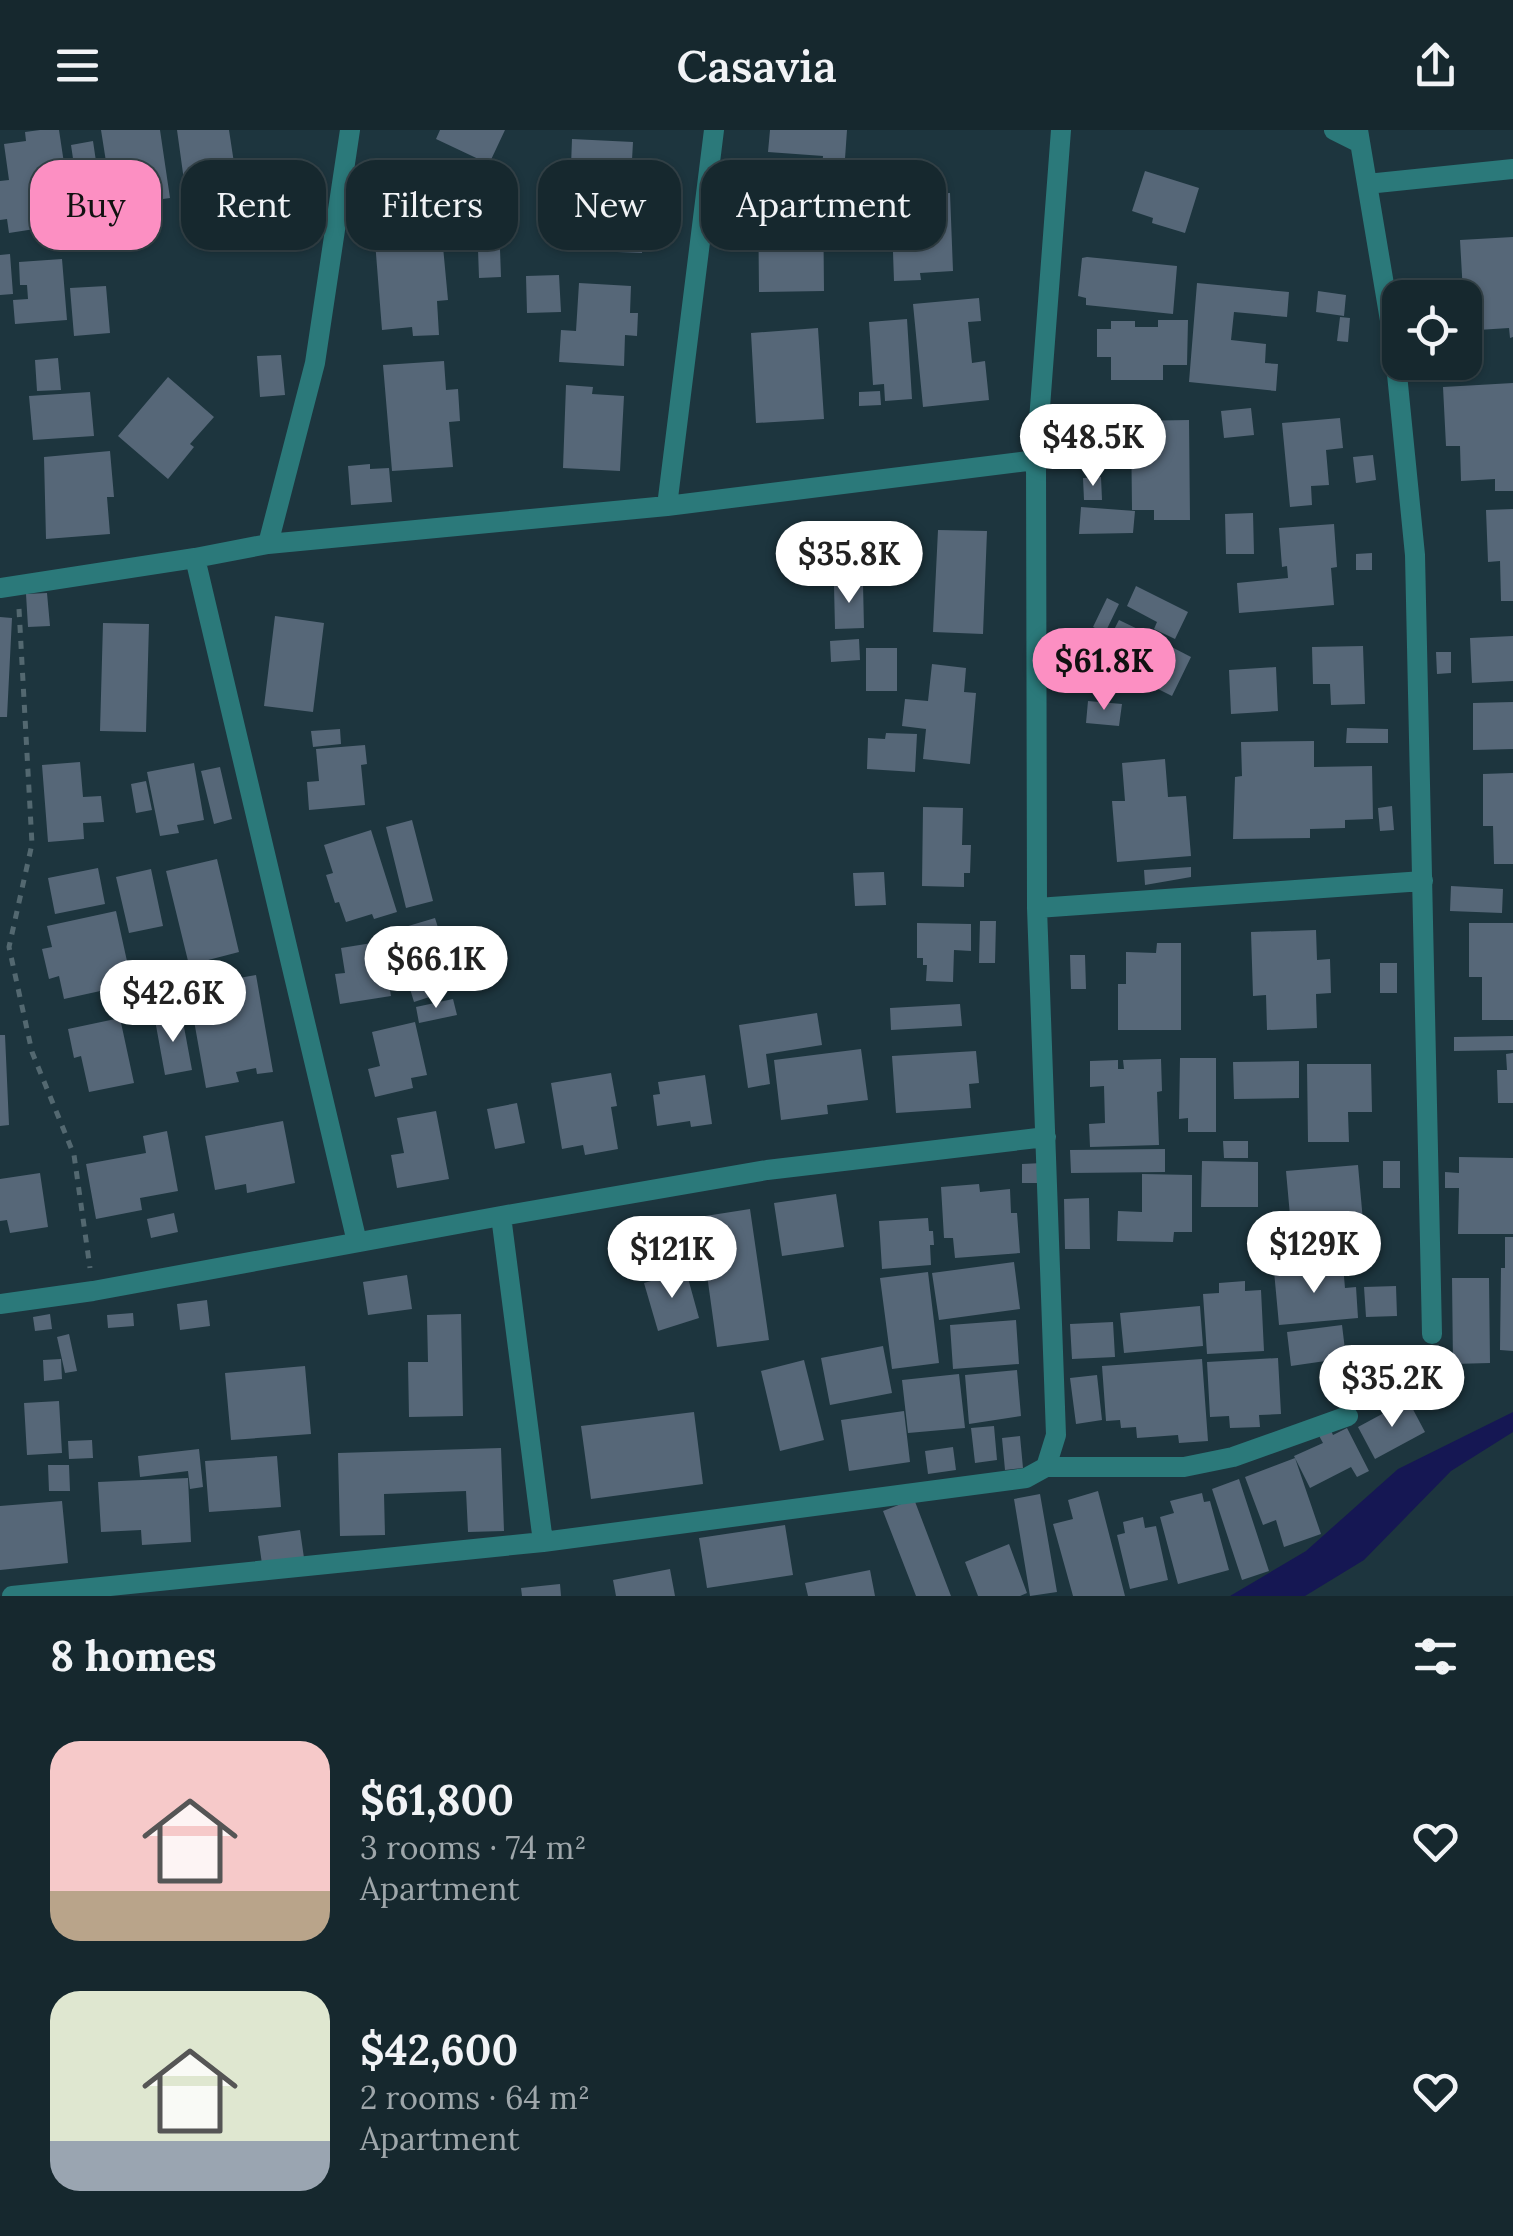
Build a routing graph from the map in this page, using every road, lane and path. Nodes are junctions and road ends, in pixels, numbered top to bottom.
1 (350, 130) edge
2 (714, 130) edge
3 (1061, 130) edge
4 (1334, 130) edge
5 (1358, 136) edge
6 (1513, 169) edge
7 (1368, 184) junction
8 (1036, 460) junction
9 (668, 506) junction
10 (268, 544) junction
11 (195, 558) junction
12 (9, 586) edge
13 (1423, 881) junction
14 (1038, 908) junction
15 (1046, 1137) junction
16 (501, 1216) junction
17 (356, 1242) junction
18 (94, 1291) junction
19 (0, 1304) edge
20 (1432, 1334) dead end
21 (1348, 1416) dead end
22 (1046, 1467) junction
23 (544, 1542) junction
24 (12, 1596) edge

1 - 10 street
2 - 9 street
3 - 8 street
4 - 5 street
5 - 7 street
6 - 7 street
7 - 13 street
8 - 9 street
8 - 14 street
9 - 10 street
10 - 11 street
11 - 12 street
11 - 17 street
12 - 18 path
13 - 14 street
13 - 20 street
14 - 15 street
15 - 16 street
15 - 22 street
16 - 17 street
16 - 23 street
17 - 18 street
18 - 19 street
21 - 22 street
22 - 23 street
23 - 24 street

